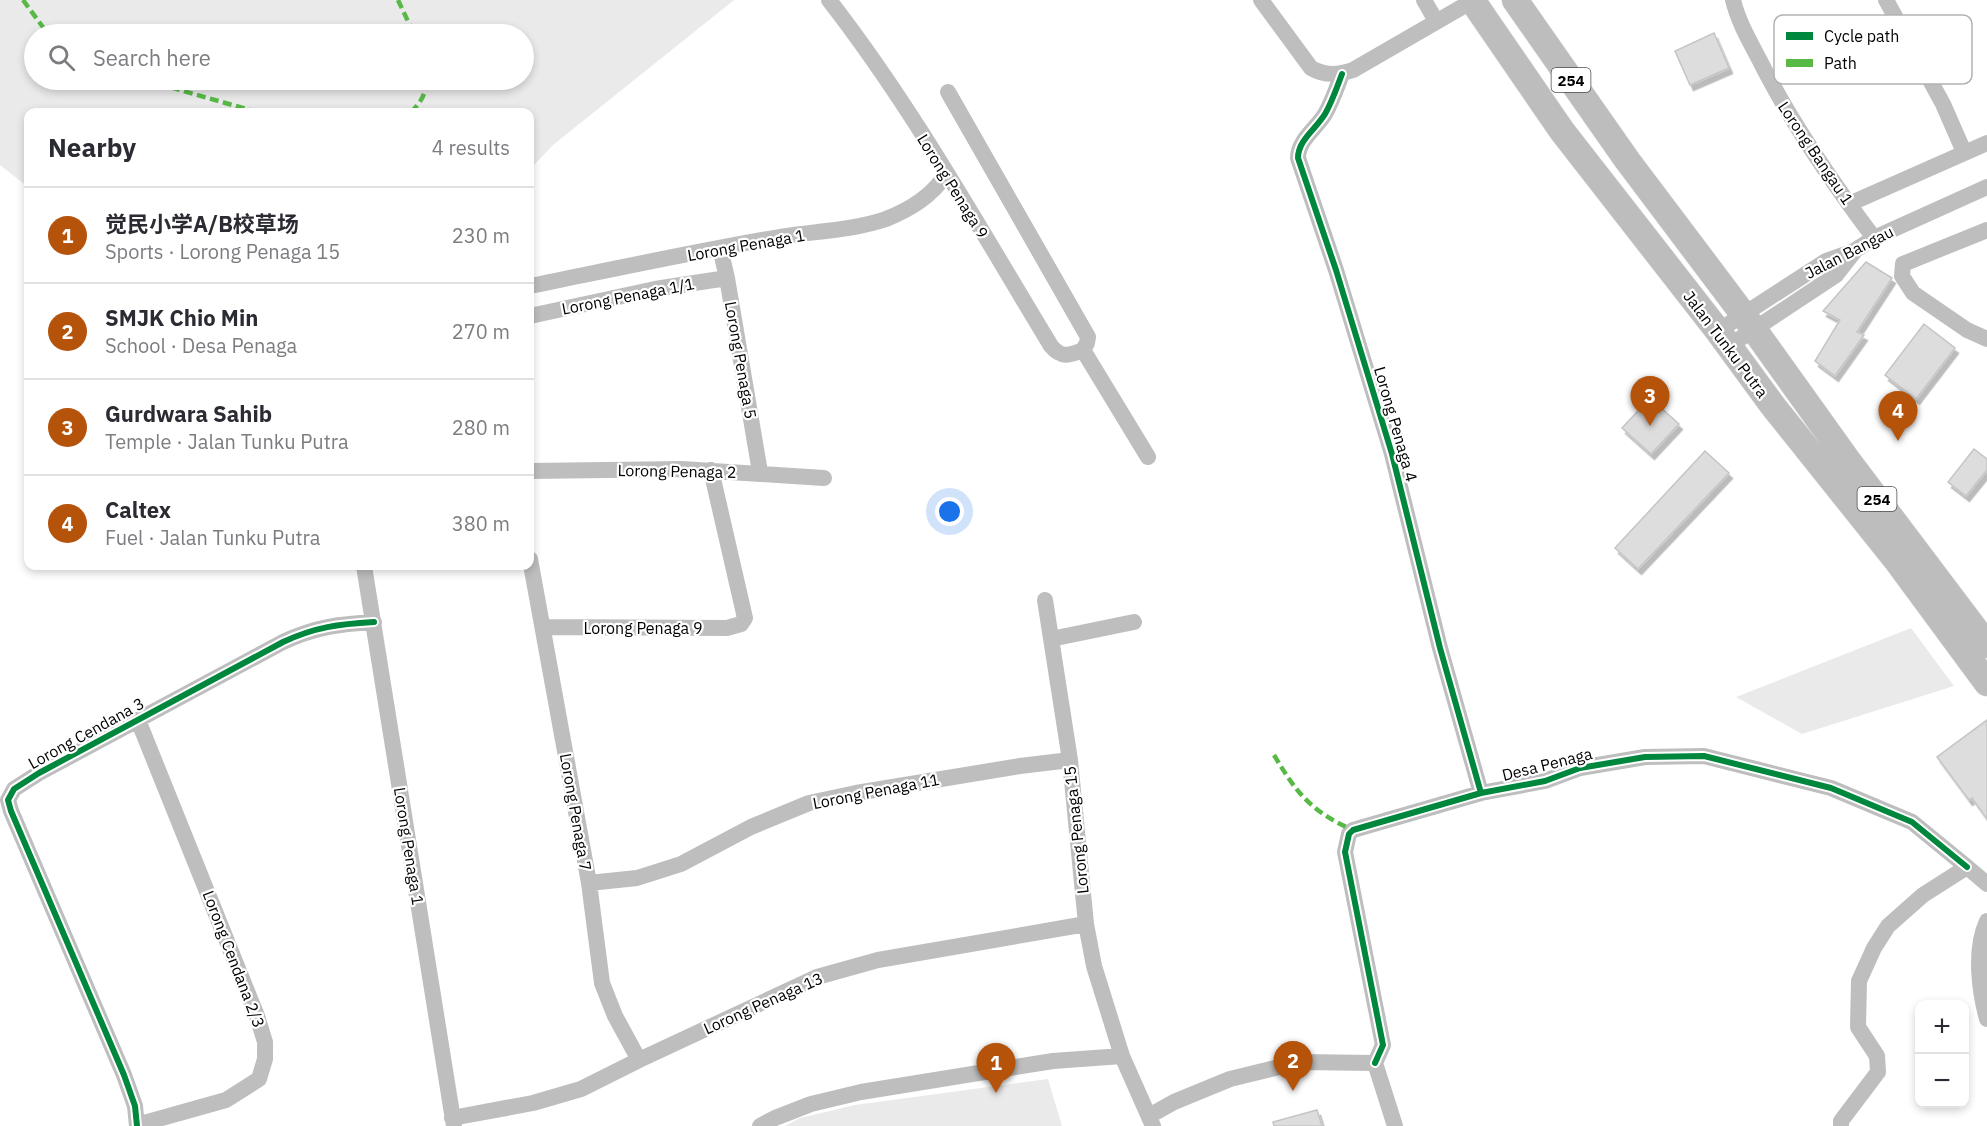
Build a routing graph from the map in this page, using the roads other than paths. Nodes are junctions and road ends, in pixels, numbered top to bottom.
1 (828, 0) edge
2 (1261, 0) edge
3 (1424, 0) edge
4 (1473, 0) edge
5 (1515, 0) edge
6 (1733, 0) edge
7 (1886, 0) edge
8 (1894, 15) edge
9 (1436, 21) junction
10 (1342, 74) junction
11 (1932, 84) edge
12 (948, 92) dead end
13 (1987, 143) edge
14 (1964, 152) junction
15 (947, 173) junction
16 (1987, 187) edge
17 (1849, 204) junction
18 (1987, 230) edge
19 (1874, 238) junction
20 (720, 248) junction
21 (1854, 251) junction
22 (727, 278) junction
23 (534, 285) edge
24 (1726, 291) junction
25 (1769, 297) junction
26 (1780, 312) junction
27 (534, 315) edge
28 (1748, 322) junction
29 (1724, 339) junction
30 (1987, 339) edge
31 (1085, 343) junction
32 (1770, 351) junction
33 (1149, 458) dead end
34 (711, 470) junction
35 (534, 471) edge
36 (760, 472) junction
37 (824, 478) dead end
38 (365, 570) edge
39 (532, 570) edge
40 (1045, 600) dead end
41 (374, 622) junction
42 (1134, 622) dead end
43 (543, 627) junction
44 (1051, 639) junction
45 (1987, 645) edge
46 (1987, 683) edge
47 (138, 720) junction
48 (1070, 760) junction
49 (1481, 794) junction
50 (1967, 867) junction
51 (589, 883) junction
52 (1987, 884) edge
53 (1987, 921) edge
54 (1086, 924) junction
55 (1987, 1019) edge
56 (1122, 1056) junction
57 (639, 1060) junction
58 (1375, 1063) junction
59 (1151, 1121) edge
60 (453, 1122) edge
61 (137, 1126) edge
62 (760, 1126) edge
63 (1395, 1126) edge
64 (1841, 1126) edge

1 - 15 street, Lorong Penaga 9
2 - 10 street
3 - 9 street
4 - 9 street
4 - 29 main road, Jalan Tunku Putra / 254
5 - 24 main road, Jalan Tunku Putra / 254
6 - 17 street, Lorong Bangau 1
7 - 8 street
9 - 10 street
10 - 49 street, Lorong Penaga 4
11 - 14 street
12 - 31 street
13 - 14 street
14 - 17 street
15 - 20 street, Lorong Penaga 1
15 - 31 street, Lorong Penaga 9
16 - 19 street, Jalan Bangau
17 - 19 street, Lorong Bangau 1
18 - 30 street
19 - 21 street, Jalan Bangau
20 - 22 street, Lorong Penaga 5
20 - 23 street, Lorong Penaga 1
21 - 25 street, Jalan Bangau
21 - 26 street
22 - 27 street, Lorong Penaga 1/1
22 - 36 street, Lorong Penaga 5
24 - 25 street
24 - 28 main road, Jalan Tunku Putra / 254
25 - 28 street, Jalan Bangau
26 - 28 street
26 - 32 street
28 - 29 street, Jalan Bangau
28 - 32 main road, Jalan Tunku Putra / 254
29 - 46 main road, Jalan Tunku Putra / 254
31 - 33 street
32 - 45 main road, Jalan Tunku Putra / 254
34 - 35 street, Lorong Penaga 2
34 - 36 street, Lorong Penaga 2
34 - 43 street, Lorong Penaga 9
36 - 37 street, Lorong Penaga 2
38 - 41 street, Lorong Penaga 1
39 - 43 street, Lorong Penaga 7
40 - 44 street, Lorong Penaga 15
41 - 47 street, Lorong Cendana 3
41 - 60 street, Lorong Penaga 1
42 - 44 street
43 - 51 street, Lorong Penaga 7
44 - 48 street, Lorong Penaga 15
47 - 61 street, Lorong Cendana 3
47 - 61 street, Lorong Cendana 2/3
48 - 51 street, Lorong Penaga 11
48 - 54 street, Lorong Penaga 15
49 - 50 street, Desa Penaga
49 - 58 street, Desa Penaga
50 - 52 street, Desa Penaga
50 - 64 street
51 - 57 street, Lorong Penaga 7
53 - 55 street
54 - 56 street, Lorong Penaga 15
54 - 57 street, Lorong Penaga 13
56 - 59 street, Lorong Penaga 15
56 - 62 street
57 - 60 street, Lorong Penaga 13
58 - 59 street
58 - 63 street

